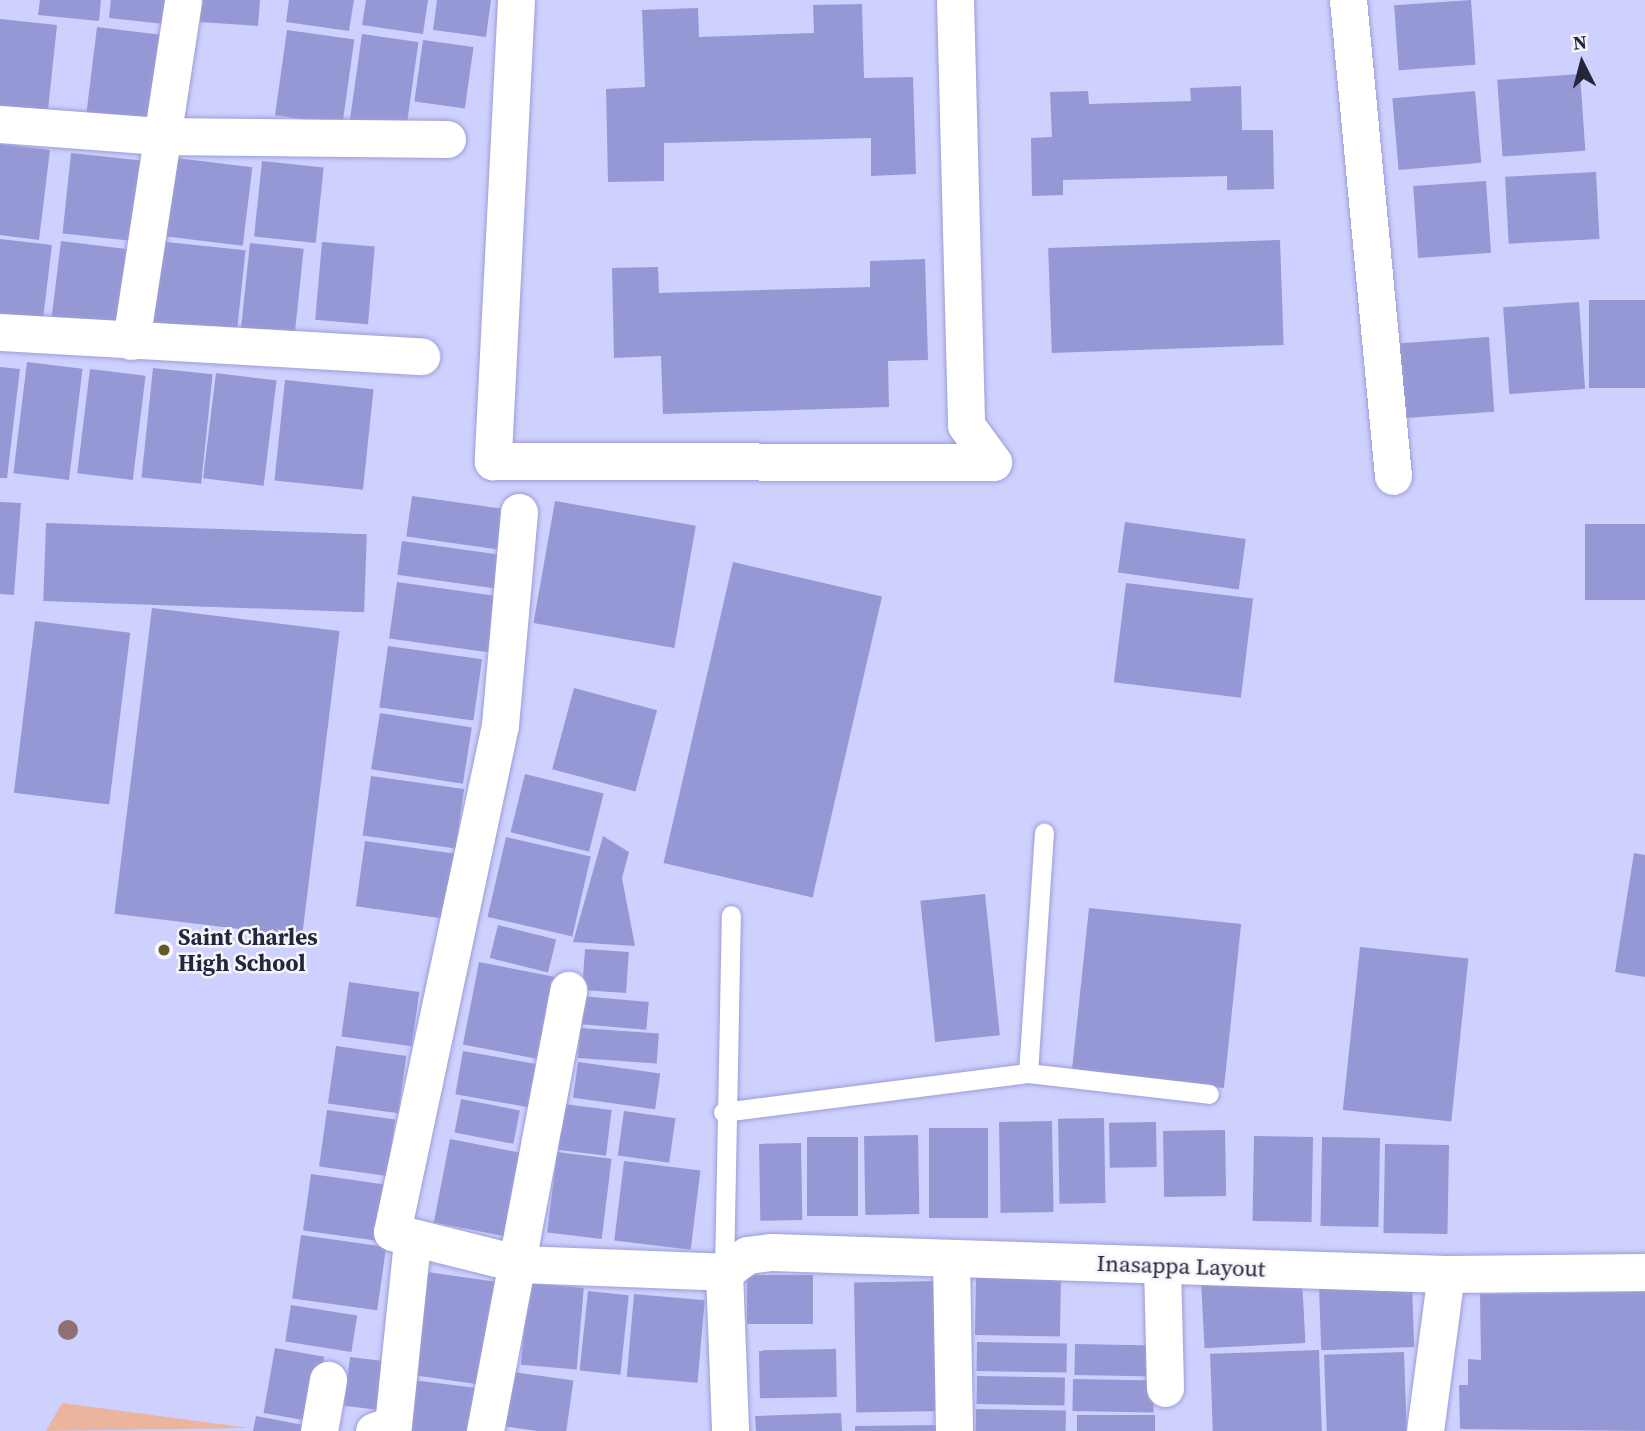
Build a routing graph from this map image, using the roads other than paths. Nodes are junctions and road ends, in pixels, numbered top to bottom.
1 (183, 0) edge
2 (516, 0) edge
3 (955, 0) edge
4 (1349, 0) edge
5 (0, 124) edge
6 (160, 136) junction
7 (447, 139) dead end
8 (0, 332) edge
9 (131, 341) junction
10 (421, 356) dead end
11 (1393, 476) dead end
12 (519, 512) dead end
13 (1044, 833) dead end
14 (731, 915) dead end
15 (568, 990) dead end
16 (1028, 1073) junction
17 (1209, 1094) dead end
18 (723, 1112) junction
19 (412, 1242) junction
20 (951, 1258) junction
21 (520, 1264) junction
22 (1162, 1265) junction
23 (724, 1272) junction
24 (1645, 1272) edge
25 (1446, 1275) junction
26 (328, 1380) dead end
27 (1165, 1388) dead end
28 (319, 1431) edge
29 (374, 1431) edge
30 (485, 1431) edge
31 (730, 1431) edge
32 (954, 1431) edge
33 (1425, 1431) edge

1 - 6 street
2 - 3 street
4 - 11 street
5 - 6 street
6 - 7 street
6 - 9 street
8 - 9 street
9 - 10 street
12 - 19 street
13 - 16 lane
14 - 18 lane
15 - 21 street
16 - 17 lane
16 - 18 lane
18 - 23 lane
19 - 21 street
19 - 29 street
20 - 22 street, Inasappa Layout
20 - 23 street, Inasappa Layout
20 - 32 street
21 - 23 street
21 - 30 street
22 - 25 street, Inasappa Layout
22 - 27 street
23 - 31 street
24 - 25 street, Inasappa Layout
25 - 33 street
26 - 28 street

